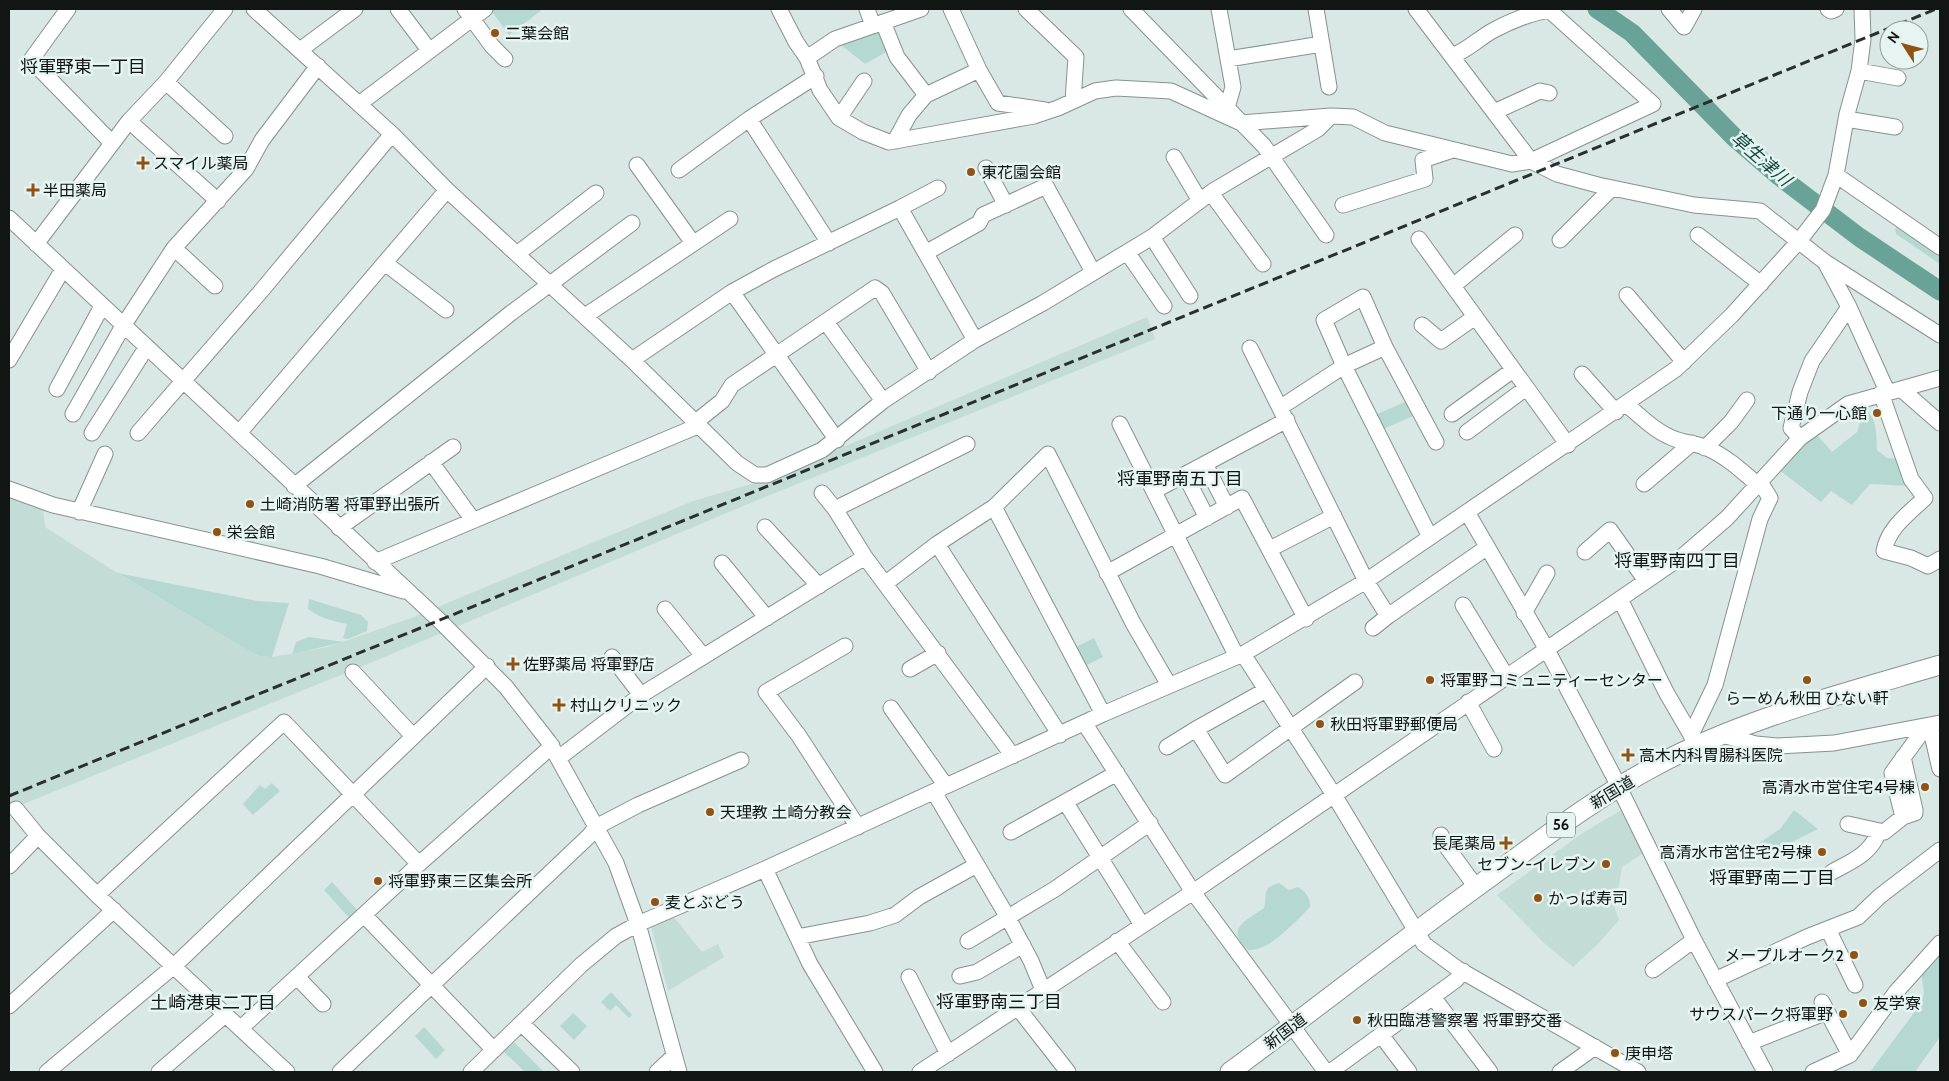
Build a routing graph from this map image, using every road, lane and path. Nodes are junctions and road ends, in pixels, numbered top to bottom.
1 (68, 9) edge
2 (225, 9) edge
3 (254, 9) edge
4 (355, 9) edge
5 (398, 9) edge
6 (485, 9) edge
7 (779, 9) edge
8 (867, 9) edge
9 (920, 9) edge
10 (951, 9) edge
11 (1026, 9) edge
12 (1131, 9) edge
13 (1219, 9) edge
14 (1316, 9) edge
15 (1416, 9) edge
16 (1548, 9) edge
17 (1669, 9) edge
18 (1694, 9) edge
19 (1828, 9) edge
20 (1836, 9) edge
21 (1862, 9) edge
22 (469, 14) edge
23 (1515, 15) edge
24 (878, 24) junction
25 (1322, 44) junction
26 (300, 50) junction
27 (429, 50) junction
28 (1452, 56) junction
29 (807, 58) junction
30 (1228, 58) junction
31 (505, 59) dead end
32 (318, 66) junction
33 (979, 70) junction
34 (1859, 71) junction
35 (816, 76) junction
36 (1898, 78) dead end
37 (864, 81) dead end
38 (166, 82) junction
39 (1329, 87) dead end
40 (1549, 93) dead end
41 (926, 95) junction
42 (1073, 101) junction
43 (359, 104) junction
44 (1226, 108) junction
45 (1049, 110) junction
46 (1494, 112) junction
47 (1331, 116) junction
48 (839, 118) junction
49 (750, 119) junction
50 (1846, 119) junction
51 (129, 121) junction
52 (1241, 122) junction
53 (1895, 128) dead end
54 (392, 134) junction
55 (224, 136) dead end
56 (895, 141) junction
57 (112, 143) junction
58 (1453, 150) junction
59 (1272, 156) junction
60 (1174, 157) dead end
61 (1531, 161) junction
62 (637, 165) dead end
63 (986, 168) dead end
64 (678, 170) dead end
65 (1835, 179) junction
66 (938, 188) dead end
67 (1612, 188) junction
68 (447, 190) junction
69 (596, 193) dead end
70 (1206, 197) junction
71 (218, 201) junction
72 (1006, 205) junction
73 (1343, 205) dead end
74 (900, 208) junction
75 (9, 218) edge
76 (730, 219) dead end
77 (632, 223) dead end
78 (1326, 235) dead end
79 (1515, 235) dead end
80 (1698, 235) dead end
81 (1152, 237) junction
82 (1801, 238) junction
83 (1419, 239) dead end
84 (1560, 240) dead end
85 (829, 243) junction
86 (36, 244) junction
87 (693, 244) junction
88 (1940, 247) edge
89 (174, 248) junction
90 (927, 252) junction
91 (1127, 252) junction
92 (517, 254) junction
93 (1825, 262) junction
94 (385, 263) junction
95 (1263, 264) dead end
96 (63, 269) junction
97 (1093, 272) junction
98 (550, 284) junction
99 (1761, 284) junction
100 (215, 286) dead end
101 (1453, 286) junction
102 (732, 292) junction
103 (1627, 295) dead end
104 (1190, 296) dead end
105 (102, 306) junction
106 (1164, 306) dead end
107 (1849, 307) junction
108 (446, 310) dead end
109 (585, 316) junction
110 (1475, 317) junction
111 (826, 322) junction
112 (123, 326) junction
113 (1422, 326) dead end
114 (1940, 335) edge
115 (975, 340) junction
116 (1385, 347) junction
117 (146, 348) junction
118 (1250, 348) dead end
119 (776, 356) junction
120 (9, 360) edge
121 (632, 360) junction
122 (1684, 362) junction
123 (1344, 366) junction
124 (1513, 370) junction
125 (929, 372) junction
126 (1582, 374) dead end
127 (1940, 378) edge
128 (183, 382) junction
129 (1526, 388) junction
130 (57, 389) dead end
131 (1890, 391) junction
132 (1747, 400) dead end
133 (883, 401) junction
134 (1621, 409) junction
135 (1284, 413) junction
136 (73, 414) dead end
137 (1452, 414) dead end
138 (698, 423) junction
139 (1940, 423) edge
140 (1120, 424) dead end
141 (138, 432) dead end
142 (1467, 432) dead end
143 (92, 433) dead end
144 (239, 433) junction
145 (1800, 438) junction
146 (837, 440) junction
147 (1436, 442) dead end
148 (967, 444) dead end
149 (1568, 445) junction
150 (1699, 445) junction
151 (453, 447) dead end
152 (105, 454) dead end
153 (431, 462) junction
154 (1205, 464) junction
155 (1185, 474) junction
156 (1759, 483) junction
157 (1644, 484) dead end
158 (294, 486) junction
159 (9, 490) edge
160 (1154, 491) junction
161 (822, 493) dead end
162 (994, 507) junction
163 (1227, 507) junction
164 (835, 509) junction
165 (79, 512) junction
166 (1467, 512) junction
167 (1334, 516) junction
168 (1207, 518) junction
169 (473, 520) junction
170 (765, 527) dead end
171 (339, 528) junction
172 (1176, 536) junction
173 (1430, 537) junction
174 (937, 544) junction
175 (1486, 548) junction
176 (1270, 549) junction
177 (1586, 552) dead end
178 (865, 557) junction
179 (1940, 559) edge
180 (375, 562) junction
181 (722, 563) dead end
182 (1107, 573) junction
183 (1547, 573) dead end
184 (1366, 581) junction
185 (1646, 581) junction
186 (886, 583) junction
187 (819, 586) junction
188 (408, 592) junction
189 (1620, 599) junction
190 (1463, 605) dead end
191 (665, 609) dead end
192 (1524, 612) junction
193 (1388, 616) junction
194 (766, 618) junction
195 (1306, 619) junction
196 (1373, 628) dead end
197 (845, 646) dead end
198 (1546, 648) junction
199 (938, 653) junction
200 (703, 656) junction
201 (1240, 656) junction
202 (612, 657) dead end
203 (1940, 665) edge
204 (487, 666) junction
205 (910, 669) dead end
206 (353, 672) dead end
207 (1506, 676) junction
208 (1355, 682) dead end
209 (1169, 686) junction
210 (1266, 690) junction
211 (641, 695) junction
212 (1468, 702) junction
213 (891, 708) dead end
214 (1103, 714) junction
215 (1085, 724) junction
216 (1935, 725) edge
217 (1290, 727) junction
218 (1196, 729) junction
219 (1060, 735) junction
220 (1722, 735) junction
221 (413, 736) junction
222 (1693, 740) junction
223 (1167, 747) dead end
224 (1494, 749) dead end
225 (556, 752) junction
226 (1013, 756) junction
227 (741, 760) dead end
228 (1940, 770) edge
229 (1117, 773) junction
230 (1618, 788) junction
231 (940, 789) junction
232 (352, 795) junction
233 (1334, 795) junction
234 (1066, 803) junction
235 (16, 810) dead end
236 (1150, 823) junction
237 (1848, 824) dead end
238 (596, 827) junction
239 (858, 827) junction
240 (1879, 831) junction
241 (1011, 832) dead end
242 (1441, 835) dead end
243 (38, 836) junction
244 (1940, 850) edge
245 (1100, 856) junction
246 (419, 864) junction
247 (9, 866) edge
248 (975, 866) junction
249 (765, 869) junction
250 (1832, 872) dead end
251 (1476, 887) junction
252 (1193, 892) junction
253 (97, 895) junction
254 (114, 910) junction
255 (364, 915) junction
256 (1007, 916) junction
257 (638, 924) junction
258 (1142, 924) junction
259 (1828, 929) junction
260 (1415, 932) junction
261 (797, 937) junction
262 (1694, 940) junction
263 (968, 941) dead end
264 (1117, 942) junction
265 (1940, 943) edge
266 (1023, 945) junction
267 (174, 966) junction
268 (1653, 970) dead end
269 (1463, 971) junction
270 (297, 976) junction
271 (960, 976) dead end
272 (909, 977) dead end
273 (1715, 980) junction
274 (433, 986) junction
275 (1855, 986) dead end
276 (1043, 990) junction
277 (1433, 996) junction
278 (1163, 1002) dead end
279 (323, 1004) dead end
280 (9, 1006) edge
281 (1018, 1008) junction
282 (226, 1014) junction
283 (522, 1024) junction
284 (1293, 1026) junction
285 (241, 1028) junction
286 (1381, 1034) junction
287 (1749, 1043) junction
288 (1595, 1047) junction
289 (494, 1050) junction
290 (948, 1054) junction
291 (674, 1056) junction
292 (1850, 1056) junction
293 (47, 1072) edge
294 (159, 1072) edge
295 (287, 1072) edge
296 (340, 1072) edge
297 (470, 1072) edge
298 (572, 1072) edge
299 (657, 1072) edge
300 (678, 1072) edge
301 (875, 1072) edge
302 (920, 1072) edge
303 (1068, 1072) edge
304 (1230, 1072) edge
305 (1328, 1072) edge
306 (1410, 1072) edge
307 (1490, 1072) edge
308 (1560, 1072) edge
309 (1638, 1072) edge
310 (1765, 1072) edge
311 (1813, 1072) edge

1 - 57 street
2 - 38 street
3 - 26 street
4 - 26 street
5 - 27 street
6 - 22 street
7 - 29 street
8 - 24 street
9 - 24 street
10 - 33 street
11 - 42 street
12 - 44 street
13 - 30 street
14 - 25 street
15 - 28 street
16 - 23 street
16 - 61 street
17 - 18 street
19 - 20 street
21 - 34 street
22 - 27 street
22 - 31 street
23 - 28 street
24 - 29 street
24 - 41 street
25 - 30 street
25 - 39 street
26 - 32 street
27 - 43 street
28 - 46 street
29 - 35 street
30 - 44 street
32 - 43 street
32 - 71 street
33 - 41 street
33 - 45 street
34 - 36 street
34 - 50 street
35 - 48 street
35 - 49 street
37 - 48 street
38 - 51 street
38 - 55 street
40 - 46 street
41 - 56 street
42 - 45 street
42 - 52 street
43 - 54 street
44 - 52 street
45 - 56 street
46 - 61 street
47 - 52 street
47 - 58 street
47 - 59 street
48 - 56 street
49 - 64 street
49 - 85 street
50 - 53 street
50 - 65 street
51 - 57 street
51 - 71 street
52 - 59 street
54 - 68 street
54 - 128 street
57 - 86 street
58 - 61 street
58 - 73 street
59 - 70 street
59 - 78 street
60 - 70 street
61 - 67 street
62 - 87 street
63 - 72 street
65 - 82 street
65 - 88 street
66 - 74 street
67 - 82 street
67 - 84 street
68 - 92 street
68 - 94 street
69 - 92 street
70 - 81 street
70 - 95 street
71 - 89 street
72 - 90 street
72 - 97 street
74 - 85 street
74 - 90 street
75 - 86 street
76 - 87 street
77 - 98 street
79 - 101 street
80 - 99 street
81 - 91 street
81 - 104 street
82 - 93 street
82 - 99 street
83 - 101 street
85 - 102 street
86 - 96 street
87 - 109 street
89 - 100 street
89 - 112 street
90 - 115 street
91 - 97 street
91 - 106 street
92 - 98 street
93 - 107 street
93 - 114 street
94 - 108 street
94 - 144 street
96 - 105 street
96 - 120 street
97 - 115 street
98 - 109 street
98 - 158 street
99 - 122 street
101 - 110 street
102 - 119 street
102 - 121 street
103 - 122 street
105 - 112 street
105 - 130 street
107 - 131 street
107 - 145 street
109 - 121 street
110 - 113 street
110 - 124 street
111 - 119 street
111 - 125 street
111 - 133 street
112 - 117 street
112 - 136 street
115 - 125 street
116 - 123 street
116 - 123 street
116 - 147 street
117 - 128 street
117 - 143 street
118 - 135 street
119 - 138 street
119 - 146 street
121 - 138 street
122 - 134 street
123 - 135 street
123 - 173 street
124 - 129 street
124 - 137 street
125 - 133 street
126 - 134 street
127 - 131 street
128 - 141 street
128 - 144 street
129 - 142 street
129 - 149 street
131 - 139 street
131 - 145 street
131 - 179 street
132 - 150 street
133 - 146 street
134 - 149 street
134 - 150 street
135 - 154 street
135 - 167 street
138 - 146 street
138 - 169 street
140 - 160 street
144 - 158 street
145 - 156 street
148 - 164 street
149 - 166 street
150 - 156 street
150 - 157 street
151 - 153 street
152 - 165 street
153 - 169 street
153 - 171 street
154 - 155 street
154 - 163 street
155 - 160 street
155 - 168 street
156 - 185 street
156 - 222 street
158 - 171 street
159 - 165 street
160 - 172 street
161 - 164 street
162 - 174 street
162 - 182 street
162 - 214 street
163 - 168 street
163 - 176 street
164 - 178 street
165 - 188 street
166 - 173 street
166 - 175 street
167 - 176 street
167 - 184 street
168 - 172 street
169 - 180 street
170 - 187 street
171 - 180 street
172 - 182 street
172 - 201 street
173 - 184 street
174 - 186 street
174 - 219 street
175 - 192 street
175 - 193 street
176 - 195 street
177 - 185 street
178 - 186 street
178 - 187 street
180 - 188 street
181 - 194 street
182 - 209 street
183 - 192 street
184 - 193 street
184 - 195 street
185 - 189 street
186 - 199 street
187 - 194 street
188 - 204 street
189 - 198 street
189 - 222 street
190 - 207 street
191 - 200 street
192 - 198 street
193 - 196 street
194 - 200 street
195 - 201 street
197 - 239 street
198 - 207 street
198 - 230 street
199 - 205 street
199 - 226 street
200 - 211 street
201 - 209 street
201 - 210 street
202 - 211 street
203 - 220 main road, 新国道 / 56
204 - 221 street
204 - 225 street
206 - 221 street
207 - 212 street
208 - 217 street
209 - 214 street
210 - 217 street
210 - 218 street
211 - 225 street
212 - 224 street
212 - 233 street
213 - 231 street
214 - 215 street
215 - 219 street
215 - 229 street
216 - 220 street
216 - 228 street
216 - 240 street
217 - 218 street
217 - 233 street
218 - 223 street
219 - 226 street
220 - 222 main road, 新国道 / 56
221 - 232 street
222 - 230 main road, 新国道 / 56
225 - 238 street
225 - 246 street
226 - 231 street
227 - 238 street
229 - 234 street
229 - 236 street
230 - 251 main road, 新国道 / 56
230 - 262 street
231 - 239 street
231 - 248 street
232 - 246 street
232 - 253 street
232 - 267 street
233 - 252 street
233 - 260 street
234 - 241 street
234 - 245 street
235 - 243 street
236 - 245 street
236 - 252 street
237 - 240 street
238 - 257 street
238 - 274 street
239 - 249 street
240 - 250 street
242 - 251 street
243 - 247 street
243 - 253 street
244 - 259 street
245 - 256 street
245 - 258 street
246 - 255 street
248 - 256 street
248 - 261 street
249 - 257 street
249 - 261 street
251 - 260 main road, 新国道 / 56
252 - 258 street
252 - 284 street
253 - 254 street
254 - 267 street
254 - 280 street
255 - 270 street
255 - 274 street
256 - 263 street
256 - 266 street
257 - 283 street
257 - 291 street
258 - 264 street
259 - 273 street
259 - 275 street
260 - 269 street
260 - 284 main road, 新国道 / 56
261 - 301 street
262 - 268 street
262 - 273 street
264 - 276 street
264 - 278 street
265 - 292 street
266 - 271 street
266 - 276 street
267 - 282 street
267 - 293 street
269 - 277 street
269 - 288 street
270 - 279 street
270 - 285 street
272 - 290 street
273 - 287 street
274 - 289 street
274 - 296 street
276 - 281 street
277 - 286 street
277 - 307 street
281 - 290 street
281 - 303 street
282 - 285 street
282 - 294 street
283 - 289 street
283 - 298 street
284 - 304 main road, 新国道 / 56
284 - 305 street
285 - 295 street
286 - 305 street
286 - 306 street
287 - 292 street
287 - 310 street
288 - 308 street
288 - 309 street
289 - 297 street
290 - 302 street
291 - 299 street
291 - 300 street
292 - 311 street

